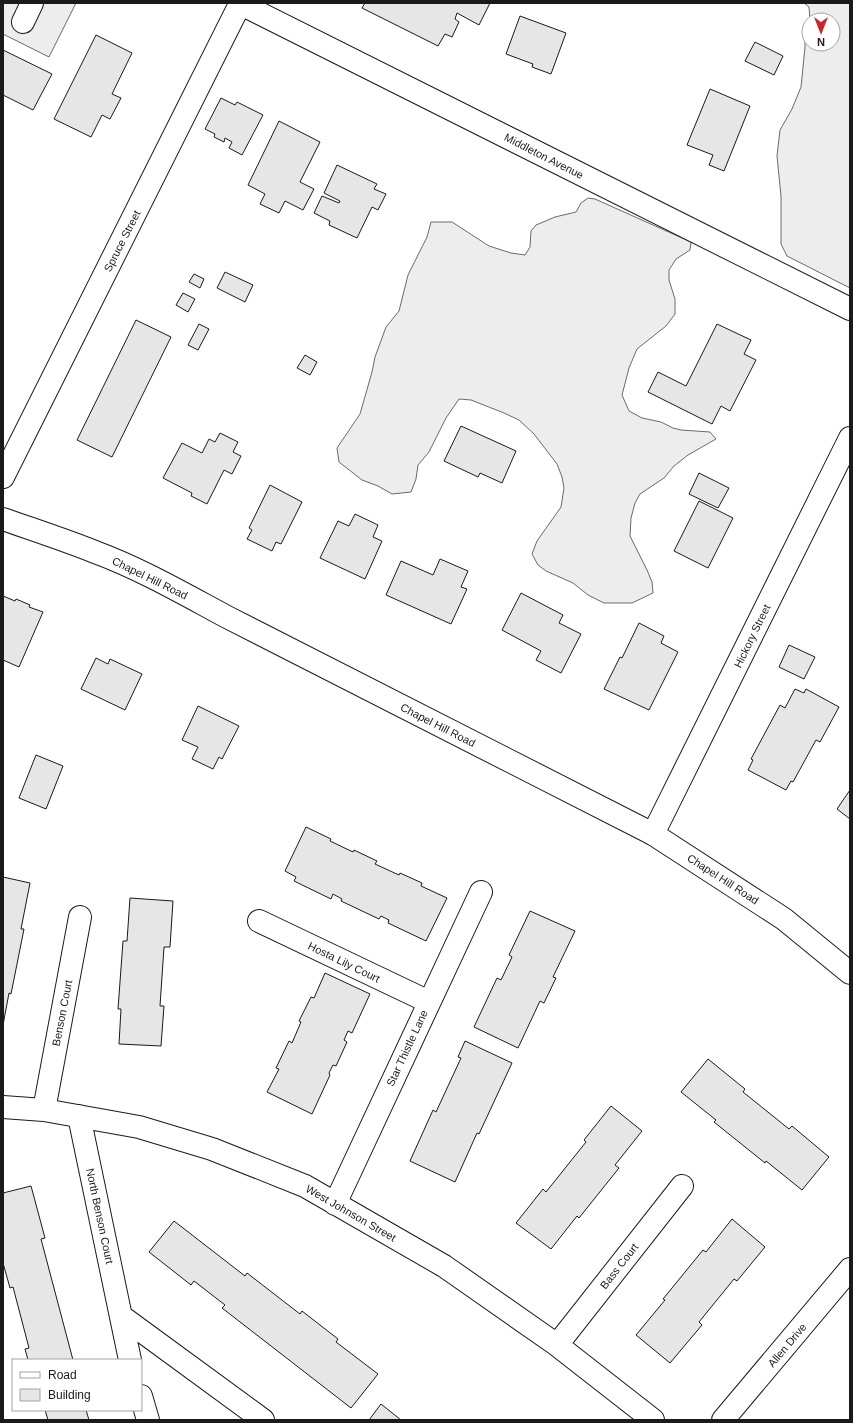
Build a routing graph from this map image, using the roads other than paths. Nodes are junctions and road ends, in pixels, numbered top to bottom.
1 (32, 3) edge
2 (239, 3) edge
3 (23, 22) dead end
4 (850, 309) edge
5 (850, 438) edge
6 (3, 478) edge
7 (3, 519) edge
8 (653, 834) junction
9 (481, 892) dead end
10 (80, 917) dead end
11 (259, 921) dead end
12 (850, 973) edge
13 (429, 1002) junction
14 (3, 1107) edge
15 (44, 1110) junction
16 (79, 1116) junction
17 (682, 1186) dead end
18 (335, 1204) junction
19 (850, 1269) edge
20 (121, 1316) junction
21 (556, 1346) junction
22 (130, 1359) edge
23 (142, 1399) edge
24 (148, 1420) edge
25 (263, 1420) edge
26 (653, 1420) edge
27 (723, 1420) edge

1 - 3 street
2 - 4 street, Middleton Avenue
2 - 6 street, Spruce Street
5 - 8 street, Hickory Street
7 - 8 street, Chapel Hill Road
8 - 12 street, Chapel Hill Road
9 - 13 street, Star Thistle Lane
10 - 15 street, Benson Court
11 - 13 street, Hosta Lily Court
13 - 18 street, Star Thistle Lane
14 - 15 street, West Johnson Street
15 - 16 street, West Johnson Street
16 - 18 street, West Johnson Street
16 - 20 street, North Benson Court
17 - 21 street, Bass Court
18 - 21 street, West Johnson Street
19 - 27 street, Allen Drive
20 - 22 street, North Benson Court
20 - 25 street
21 - 26 street, West Johnson Street
23 - 24 street

